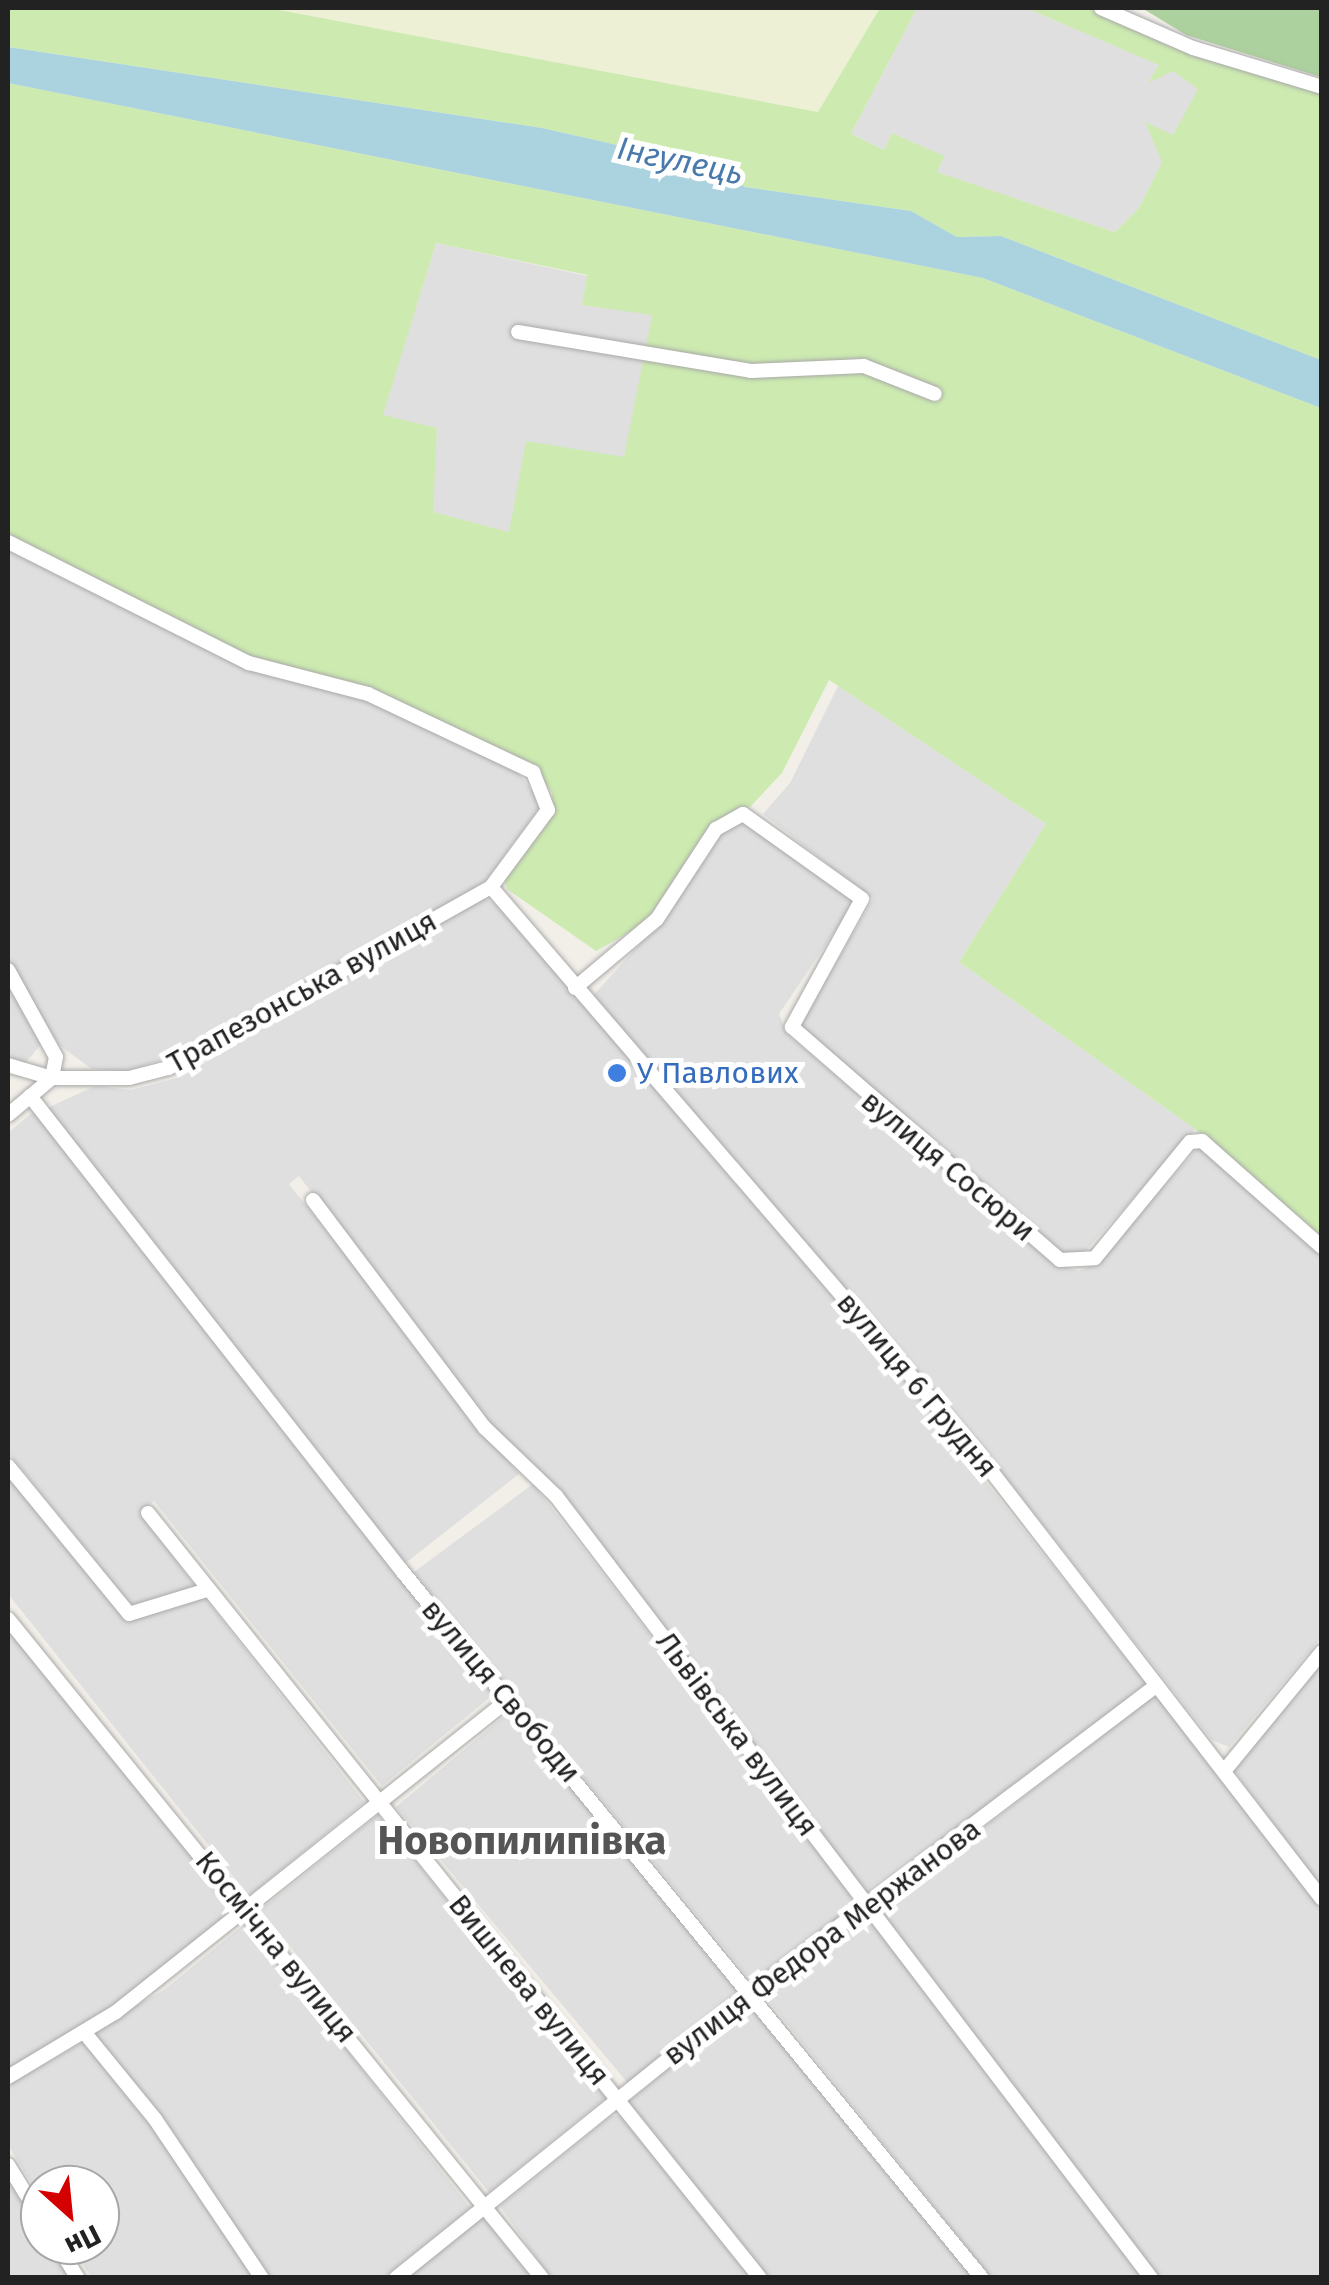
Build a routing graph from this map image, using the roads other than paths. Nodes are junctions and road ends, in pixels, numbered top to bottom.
1 (1112, 10) edge
2 (1322, 87) edge
3 (518, 332) dead end
4 (935, 394) dead end
5 (8, 542) edge
6 (491, 887) junction
7 (8, 970) edge
8 (575, 988) junction
9 (8, 1066) edge
10 (52, 1078) junction
11 (30, 1096) junction
12 (8, 1115) edge
13 (314, 1200) dead end
14 (1322, 1246) edge
15 (8, 1466) edge
16 (148, 1514) dead end
17 (207, 1590) junction
18 (8, 1618) edge
19 (1322, 1652) edge
20 (1156, 1685) junction
21 (508, 1700) junction
22 (1225, 1770) junction
23 (380, 1804) junction
24 (1322, 1899) edge
25 (868, 1907) junction
26 (247, 1912) junction
27 (752, 1992) junction
28 (84, 2032) junction
29 (8, 2077) edge
30 (620, 2102) junction
31 (488, 2209) junction
32 (262, 2278) edge
33 (396, 2278) edge
34 (542, 2278) edge
35 (760, 2278) edge
36 (982, 2278) edge
37 (1151, 2278) edge

1 - 2 street
3 - 4 street
5 - 6 street, Трапезонська вулиця
6 - 8 street, вулиця 6 Грудня
6 - 10 street, Трапезонська вулиця
7 - 10 street
8 - 14 street, вулиця Сосюри
8 - 20 street, вулиця 6 Грудня
9 - 10 street, Трапезонська вулиця
10 - 11 street
11 - 12 street
11 - 21 street, вулиця Свободи
13 - 25 street, Львівська вулиця
15 - 17 street
16 - 17 street, Вишнева вулиця
17 - 23 street, Вишнева вулиця
18 - 26 street, Космічна вулиця
19 - 22 street
20 - 22 street, вулиця 6 Грудня
20 - 25 street, вулиця Федора Мержанова
21 - 23 street
21 - 27 street, вулиця Свободи
22 - 24 street, вулиця 6 Грудня
23 - 26 street
23 - 30 street, Вишнева вулиця
25 - 27 street, вулиця Федора Мержанова
25 - 37 street, Львівська вулиця
26 - 28 street
26 - 31 street, Космічна вулиця
27 - 30 street, вулиця Федора Мержанова
27 - 36 street, вулиця Свободи
28 - 29 street
28 - 32 street
30 - 31 street, вулиця Федора Мержанова
30 - 35 street, Вишнева вулиця
31 - 33 street, вулиця Федора Мержанова
31 - 34 street, Космічна вулиця

